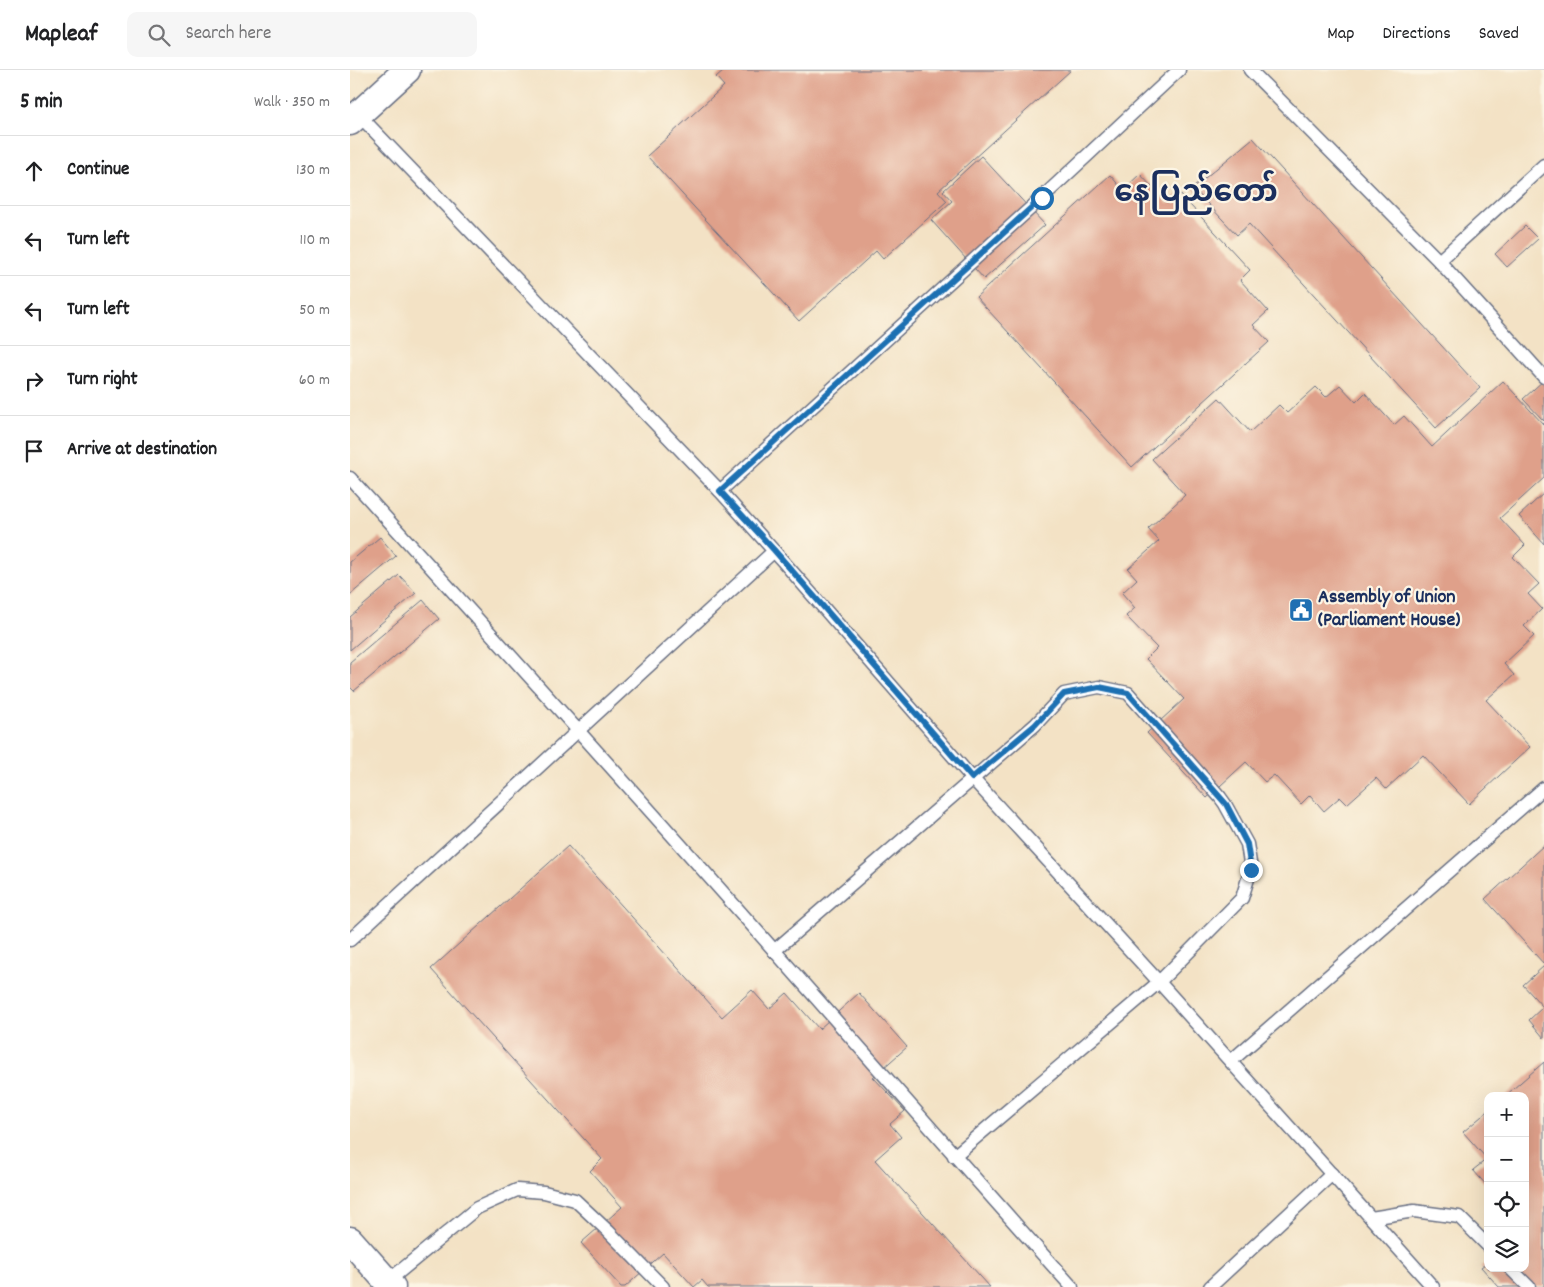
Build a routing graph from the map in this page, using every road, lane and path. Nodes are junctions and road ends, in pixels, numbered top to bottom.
1 (407, 70) edge
2 (1179, 70) edge
3 (1250, 70) edge
4 (354, 118) edge
5 (1544, 165) edge
6 (1439, 261) junction
7 (1544, 377) edge
8 (350, 478) edge
9 (720, 491) junction
10 (774, 550) junction
11 (578, 730) junction
12 (972, 778) junction
13 (1544, 788) edge
14 (350, 940) edge
15 (774, 951) junction
16 (1160, 982) junction
17 (1231, 1061) junction
18 (954, 1156) junction
19 (1332, 1174) junction
20 (1371, 1218) junction
21 (350, 1240) edge
22 (1484, 1242) edge
23 (1514, 1272) edge
24 (390, 1284) edge
25 (663, 1287) edge
26 (1072, 1287) edge
27 (1210, 1287) edge
28 (1433, 1287) edge
29 (1529, 1287) edge

1 - 4 street
2 - 9 lane
3 - 6 lane
4 - 9 lane
5 - 6 lane
6 - 7 lane
8 - 11 lane
9 - 10 lane
10 - 11 lane
10 - 12 lane
11 - 14 lane
11 - 15 lane
12 - 15 lane
12 - 16 lane
12 - 16 lane
13 - 17 lane
15 - 18 lane
16 - 17 lane
16 - 18 lane
17 - 19 lane
18 - 26 lane
19 - 20 lane
19 - 27 lane
20 - 22 lane
20 - 28 lane
21 - 24 street
23 - 29 lane
24 - 25 lane

